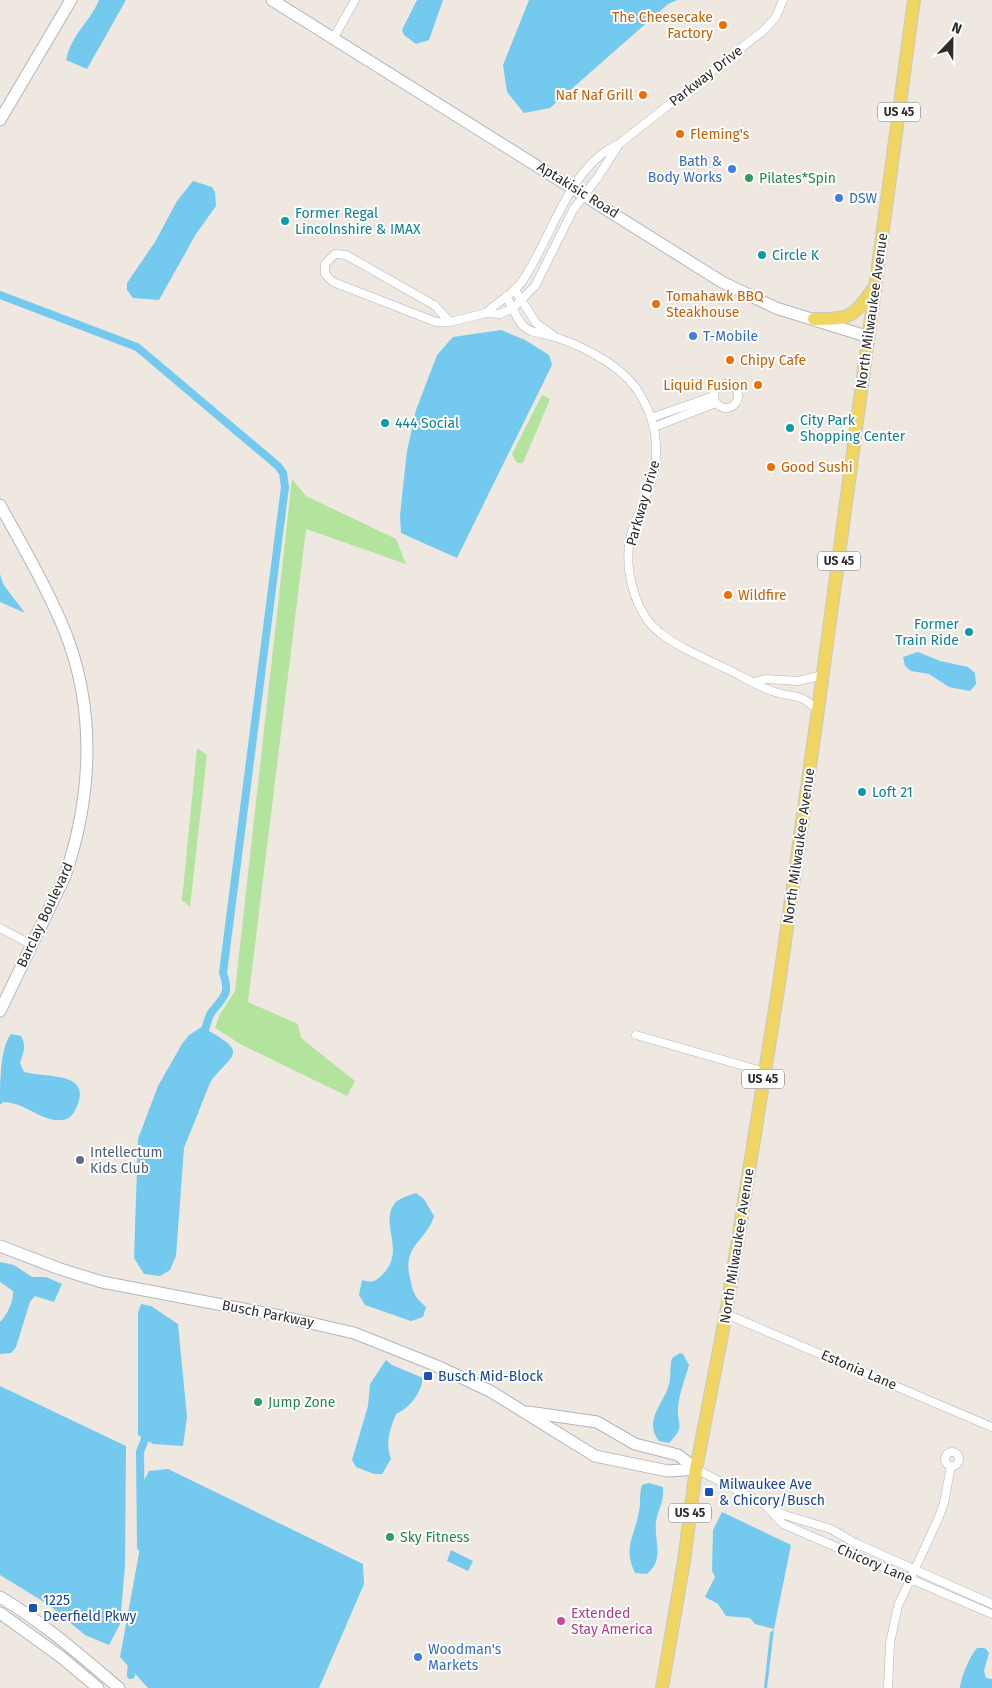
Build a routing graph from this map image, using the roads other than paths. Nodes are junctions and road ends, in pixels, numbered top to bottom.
1 (70, 0) edge
2 (272, 0) edge
3 (355, 0) edge
4 (784, 0) edge
5 (914, 0) edge
6 (333, 39) junction
7 (0, 120) edge
8 (619, 144) junction
9 (574, 187) junction
10 (586, 195) junction
11 (876, 286) junction
12 (515, 290) junction
13 (506, 296) junction
14 (521, 300) junction
15 (513, 308) junction
16 (486, 313) junction
17 (814, 320) junction
18 (450, 322) junction
19 (869, 336) junction
20 (555, 337) junction
21 (651, 418) junction
22 (654, 427) junction
23 (0, 505) edge
24 (823, 675) junction
25 (754, 682) junction
26 (818, 710) junction
27 (0, 928) edge
28 (32, 945) junction
29 (0, 1011) edge
30 (636, 1035) dead end
31 (765, 1072) junction
32 (0, 1246) edge
33 (726, 1314) junction
34 (527, 1412) junction
35 (992, 1427) edge
36 (951, 1466) dead end
37 (696, 1469) junction
38 (765, 1504) junction
39 (818, 1526) junction
40 (813, 1538) junction
41 (913, 1570) junction
42 (909, 1578) junction
43 (0, 1597) edge
44 (992, 1604) edge
45 (0, 1613) edge
46 (992, 1614) edge
47 (98, 1688) edge
48 (118, 1688) edge
49 (662, 1688) edge
50 (888, 1688) edge

1 - 7 street
2 - 6 street, Aptakisic Road
3 - 6 street
4 - 8 street, Parkway Drive
5 - 11 main road, North Milwaukee Avenue / US 45
6 - 9 street, Aptakisic Road
8 - 9 street, Parkway Drive
8 - 10 street, Parkway Drive
9 - 10 street, Aptakisic Road
9 - 12 street, Parkway Drive
10 - 14 street, Parkway Drive
10 - 17 street, Aptakisic Road
11 - 17 main road
11 - 19 main road, North Milwaukee Avenue / US 45
12 - 13 street, Parkway Drive
12 - 14 street, Parkway Drive
13 - 15 street, Parkway Drive
13 - 16 street, Parkway Drive
14 - 15 street, Parkway Drive
14 - 20 street, Parkway Drive
15 - 16 street, Parkway Drive
15 - 20 street, Parkway Drive
16 - 18 street, Parkway Drive
17 - 19 street, Aptakisic Road
18 - 18 street, Parkway Drive
19 - 24 main road, North Milwaukee Avenue / US 45
20 - 21 street, Parkway Drive
21 - 22 street, Parkway Drive
21 - 22 street
22 - 25 street, Parkway Drive
23 - 28 street, Barclay Boulevard
24 - 25 street, Parkway Drive
24 - 26 main road, North Milwaukee Avenue / US 45
25 - 26 street, Parkway Drive
26 - 31 main road, North Milwaukee Avenue / US 45
27 - 28 street
28 - 29 street, Barclay Boulevard
30 - 31 street
31 - 33 main road, North Milwaukee Avenue / US 45
32 - 34 street, Busch Parkway
33 - 35 street, Estonia Lane
33 - 37 main road, North Milwaukee Avenue / US 45
34 - 37 street, Busch Parkway
34 - 37 street, Busch Parkway
36 - 41 street
37 - 38 street, Chicory Lane
37 - 49 main road, North Milwaukee Avenue / US 45
38 - 39 street, Chicory Lane
38 - 40 street, Chicory Lane
39 - 40 street
39 - 41 street, Chicory Lane
40 - 42 street, Chicory Lane
41 - 42 street
41 - 44 street, Chicory Lane
42 - 46 street, Chicory Lane
42 - 50 street
43 - 48 street
45 - 47 street

